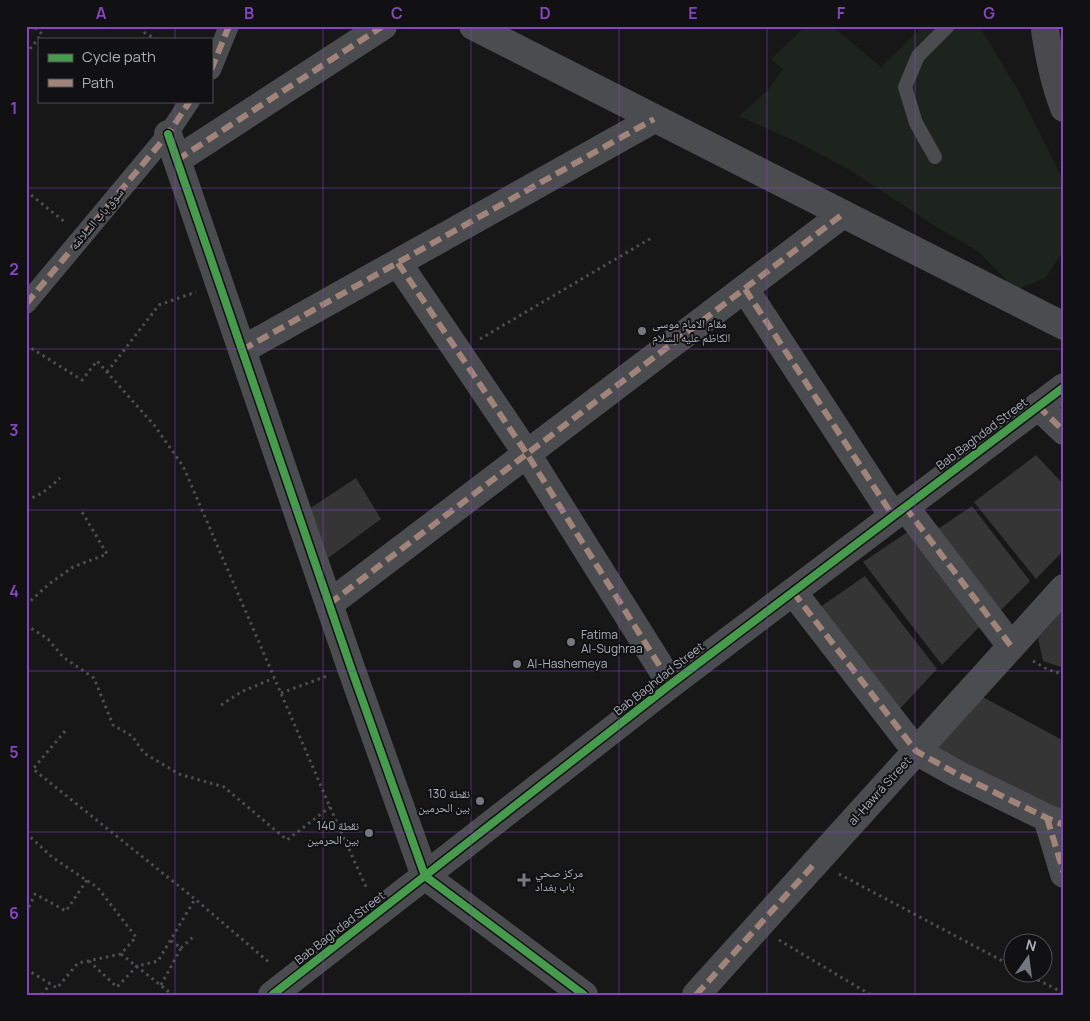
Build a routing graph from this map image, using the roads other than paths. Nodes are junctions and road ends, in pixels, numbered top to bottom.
1 (229, 26) edge
2 (383, 26) edge
3 (473, 26) edge
4 (948, 26) edge
5 (1044, 28) edge
6 (1064, 56) edge
7 (212, 68) edge
8 (189, 102) edge
9 (1064, 108) edge
10 (654, 118) junction
11 (168, 134) junction
12 (935, 157) dead end
13 (177, 160) junction
14 (842, 214) junction
15 (398, 262) junction
16 (745, 289) junction
17 (26, 304) edge
18 (1064, 326) edge
19 (242, 350) junction
20 (1064, 387) edge
21 (1038, 406) junction
22 (1064, 431) edge
23 (527, 454) junction
24 (899, 511) junction
25 (1064, 588) edge
26 (792, 592) junction
27 (329, 604) junction
28 (1011, 646) junction
29 (671, 684) junction
30 (916, 751) junction
31 (1055, 822) edge
32 (1064, 874) edge
33 (425, 876) junction
34 (281, 988) edge
35 (584, 995) edge
36 (696, 995) edge

1 - 7 street
2 - 13 street
3 - 10 street
4 - 12 lane
5 - 6 main road
5 - 9 main road
8 - 11 street, سوق باب السلالمه
10 - 14 street
10 - 15 street
11 - 13 street
11 - 17 street, سوق باب السلالمه
13 - 19 street
14 - 16 street
14 - 18 street
15 - 19 street
15 - 23 street
16 - 23 street
16 - 24 street
19 - 27 street
20 - 21 street, Bab Baghdad Street
21 - 22 street
21 - 24 street, Bab Baghdad Street
23 - 27 street
23 - 29 street
24 - 26 street, Bab Baghdad Street
24 - 28 street
25 - 28 street, al-Ḥawrā Street
26 - 29 street, Bab Baghdad Street
26 - 30 street
27 - 33 street
28 - 30 street, al-Ḥawrā Street
29 - 33 street, Bab Baghdad Street
30 - 31 street
30 - 36 street, al-Ḥawrā Street
31 - 32 street
33 - 34 street, Bab Baghdad Street
33 - 35 street

